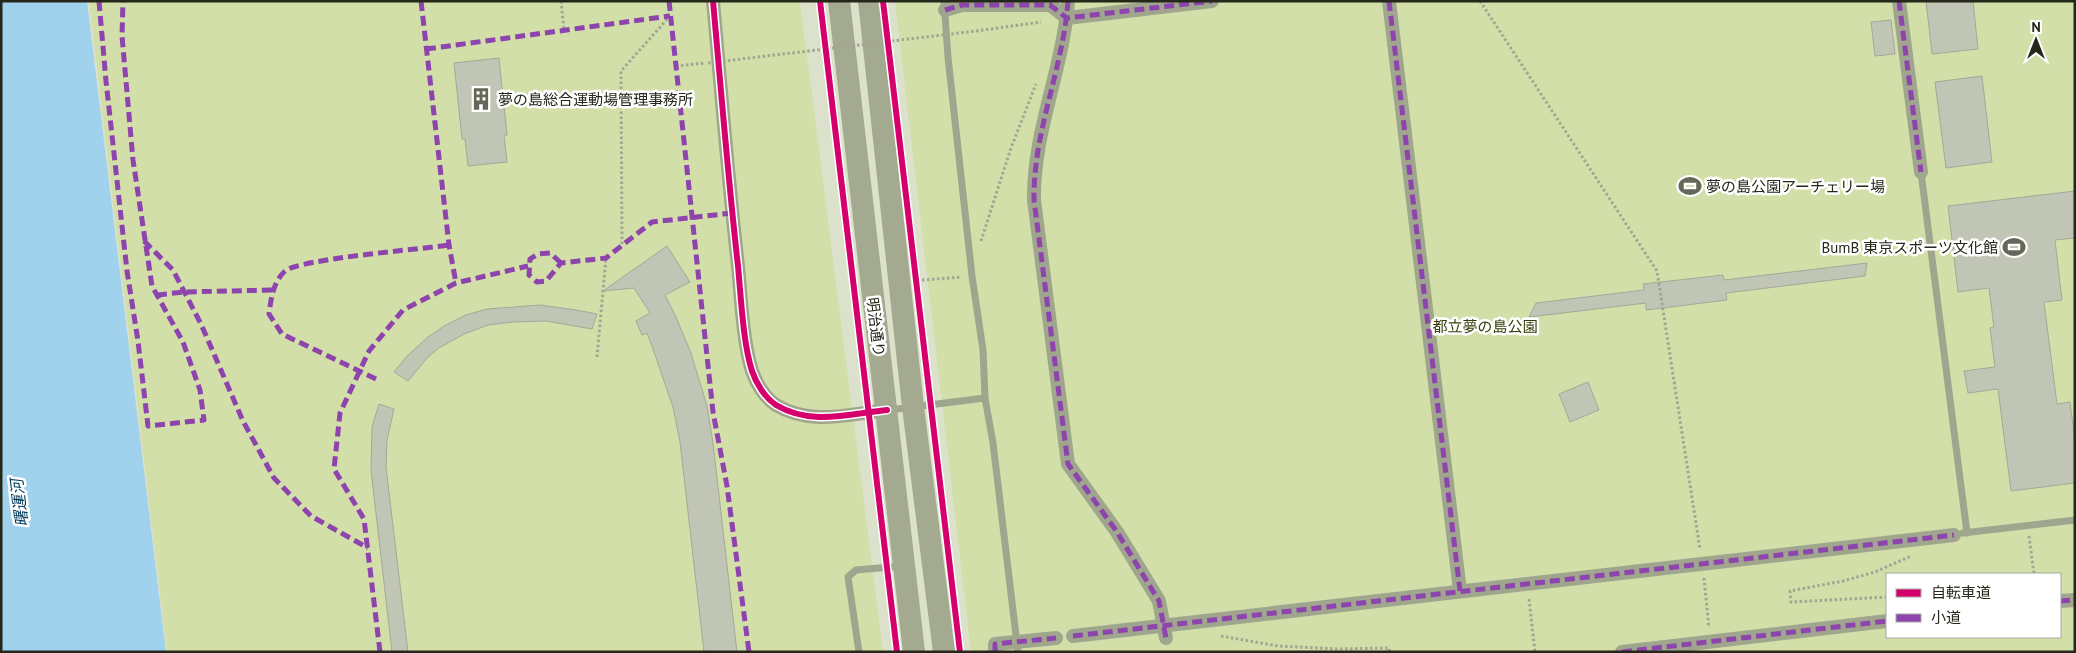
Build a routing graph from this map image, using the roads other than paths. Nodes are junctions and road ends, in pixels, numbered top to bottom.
1 (713, 1) edge
2 (839, 1) edge
3 (869, 1) edge
4 (1068, 1) edge
5 (1212, 1) edge
6 (1389, 1) edge
7 (1899, 1) edge
8 (944, 6) edge
9 (1066, 18) junction
10 (1921, 172) joint
11 (985, 398) junction
12 (913, 407) junction
13 (886, 410) junction
14 (2075, 520) edge
15 (1961, 534) junction
16 (905, 566) junction
17 (1460, 591) junction
18 (2075, 600) edge
19 (2061, 601) edge
20 (1886, 621) edge
21 (1165, 632) junction
22 (1073, 636) dead end
23 (1056, 638) dead end
24 (910, 647) edge
25 (859, 652) edge
26 (944, 652) edge
27 (995, 652) edge
28 (1018, 652) edge
29 (1622, 652) edge

1 - 13 street
2 - 13 main road, 明治通り
3 - 12 main road, 明治通り
4 - 9 street
5 - 9 street
6 - 17 street
7 - 10 street
8 - 9 street
8 - 11 lane
9 - 21 street
10 - 15 lane
11 - 12 lane
11 - 28 lane
12 - 13 lane
12 - 26 main road, 明治通り
13 - 16 main road, 明治通り
14 - 15 lane
15 - 17 street
16 - 24 main road, 明治通り
16 - 25 lane
17 - 21 street
18 - 19 street
20 - 29 street
21 - 22 street
23 - 27 street, bridge

